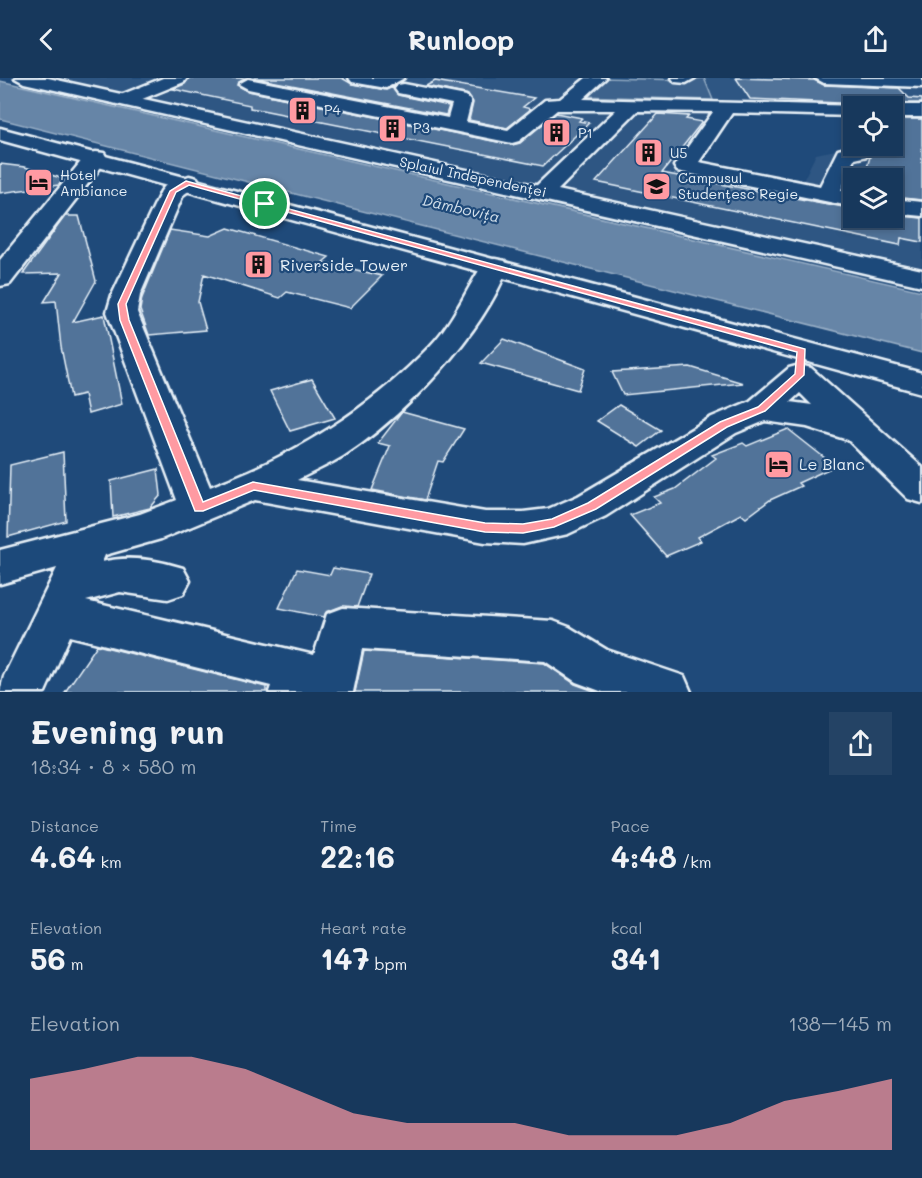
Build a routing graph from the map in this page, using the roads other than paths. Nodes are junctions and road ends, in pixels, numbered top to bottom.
1 (24, 78) edge
2 (178, 78) edge
3 (256, 78) edge
4 (358, 78) edge
5 (395, 78) edge
6 (424, 78) edge
7 (597, 78) edge
8 (824, 78) edge
9 (922, 81) edge
10 (336, 82) dead end
11 (310, 96) junction
12 (124, 100) junction
13 (566, 104) junction
14 (632, 105) junction
15 (727, 107) junction
16 (843, 110) edge
17 (903, 111) edge
18 (922, 111) edge
19 (455, 126) junction
20 (0, 134) edge
21 (845, 156) edge
22 (96, 158) junction
23 (189, 183) junction
24 (543, 192) junction
25 (828, 195) junction
26 (843, 198) edge
27 (903, 207) edge
28 (922, 209) edge
29 (495, 267) junction
30 (0, 278) edge
31 (922, 278) edge
32 (801, 363) junction
33 (922, 383) edge
34 (762, 409) junction
35 (859, 432) junction
36 (253, 486) junction
37 (922, 489) edge
38 (199, 508) junction
39 (90, 543) junction
40 (0, 567) edge
41 (168, 581) dead end
42 (63, 601) junction
43 (21, 692) edge
44 (292, 692) edge
45 (329, 692) edge
46 (667, 692) edge

1 - 12 street, Splaiul Independenței
2 - 12 street
3 - 11 street
4 - 5 street
6 - 19 street
7 - 13 street
8 - 9 street
10 - 11 street
11 - 19 street
12 - 24 street, Splaiul Independenței
13 - 14 street
13 - 19 street
14 - 15 street
14 - 24 street
15 - 16 street
15 - 25 street
17 - 18 street
20 - 22 street
21 - 25 street
22 - 23 street
22 - 30 street
23 - 29 street
23 - 38 street
24 - 31 street, Splaiul Independenței
25 - 26 street
27 - 28 street
29 - 32 street
29 - 36 street
32 - 33 street
32 - 34 street
32 - 35 street
34 - 35 street
34 - 36 street
35 - 37 street
36 - 38 street
38 - 39 street
39 - 40 street
39 - 42 street
41 - 42 street
42 - 43 street
42 - 44 street
45 - 46 street

